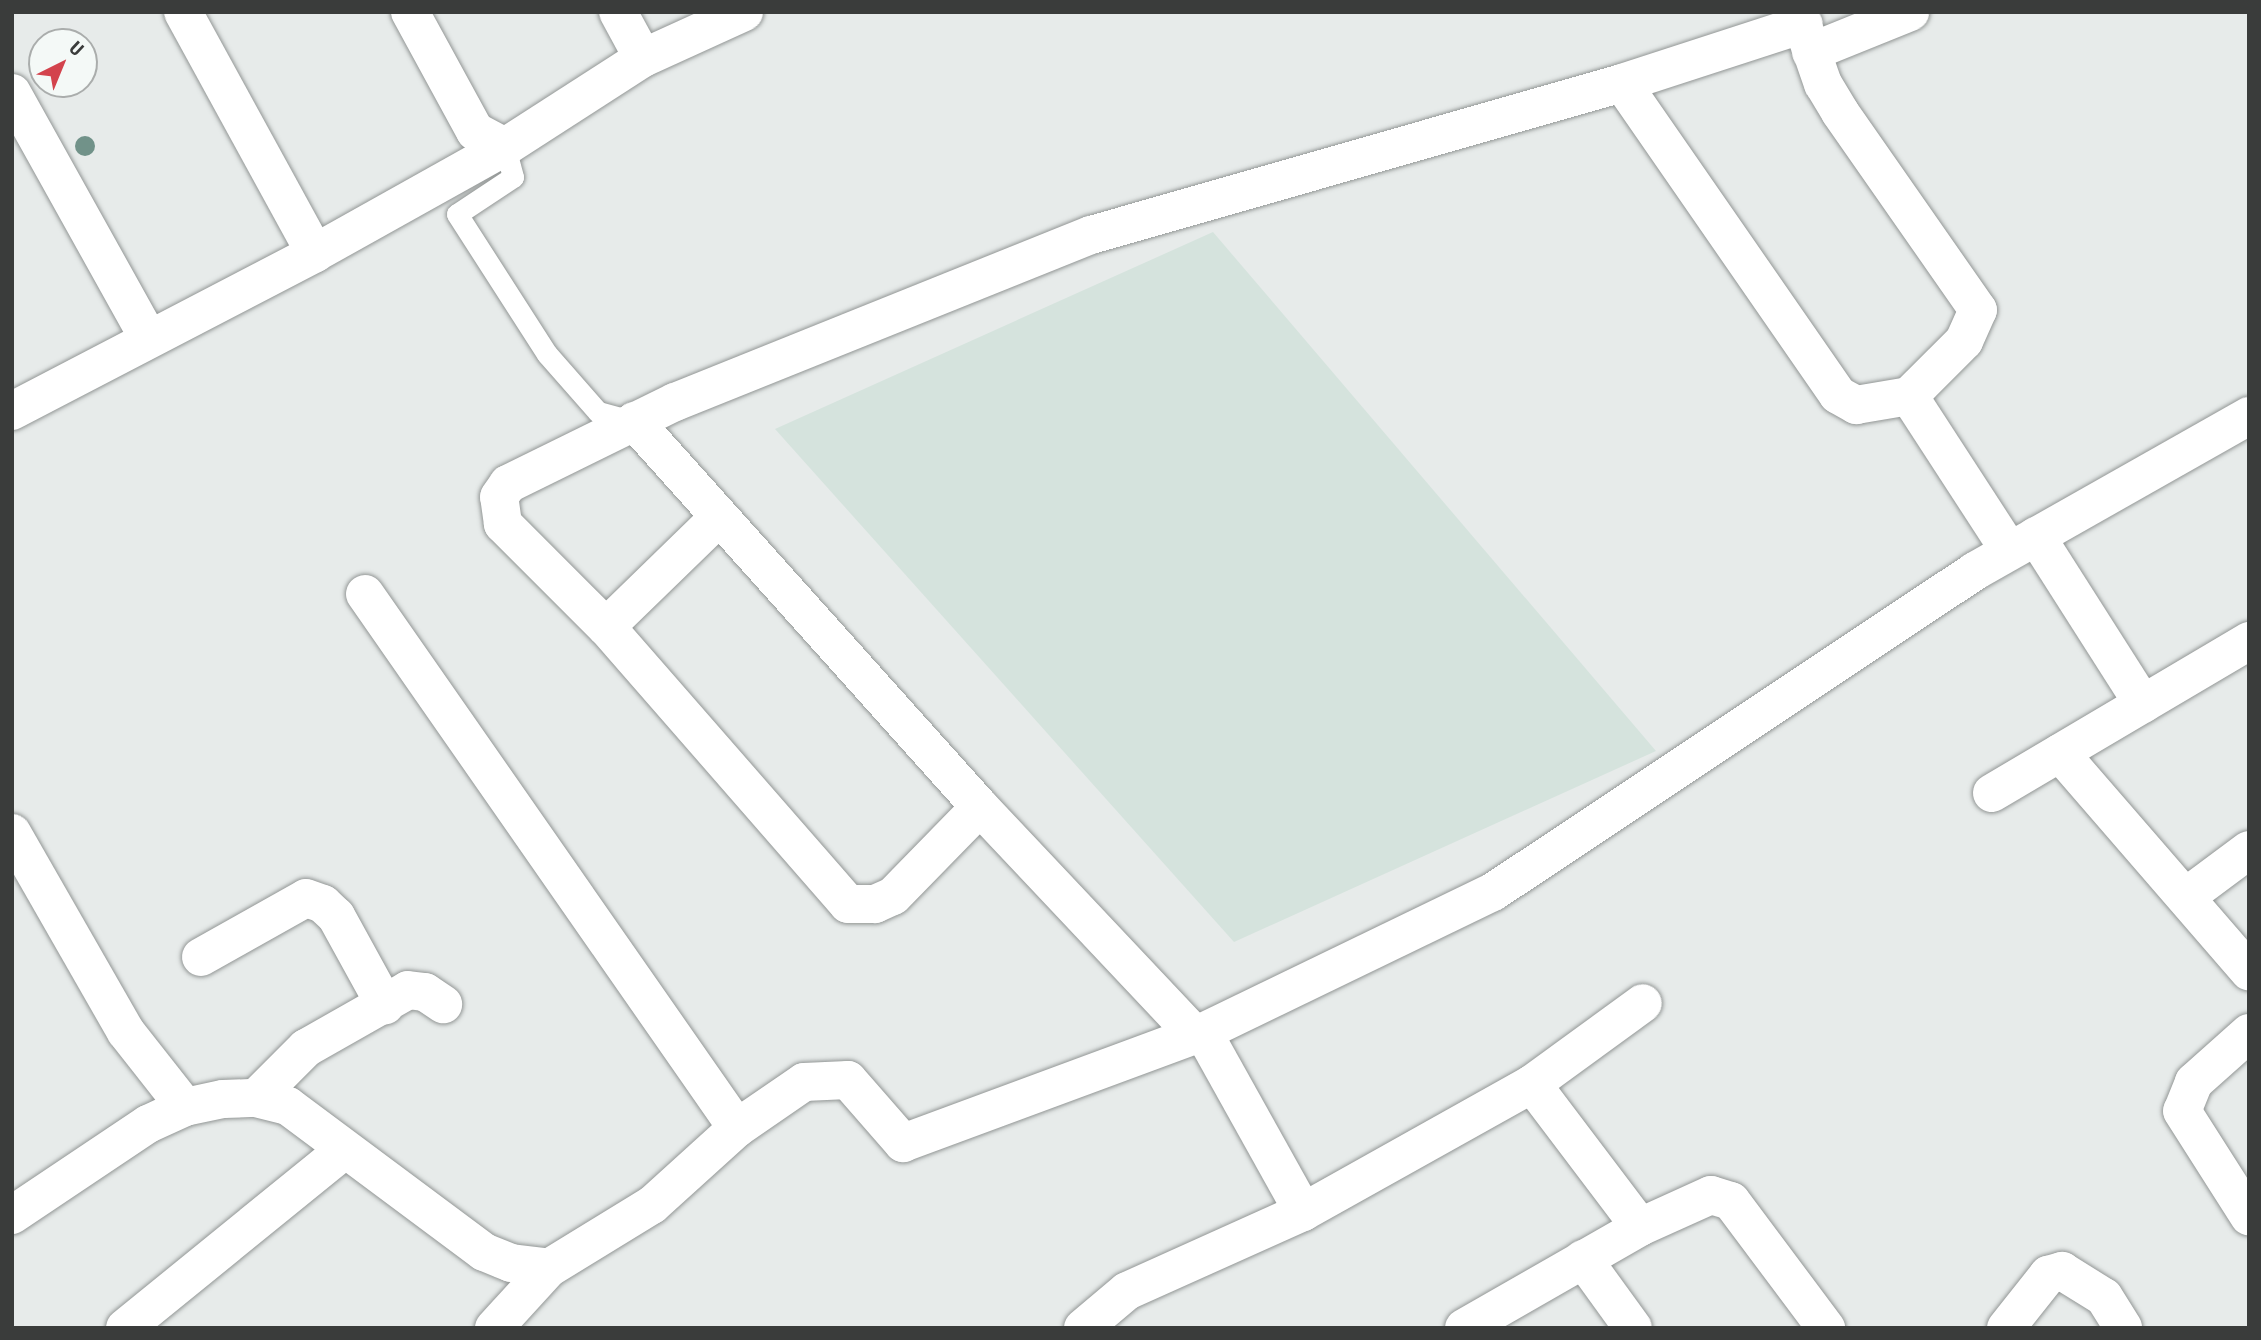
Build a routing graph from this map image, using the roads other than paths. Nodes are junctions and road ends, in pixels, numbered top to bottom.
1 (183, 12) edge
2 (410, 12) edge
3 (618, 12) edge
4 (744, 12) edge
5 (1910, 12) edge
6 (1804, 29) edge
7 (643, 58) junction
8 (1622, 83) junction
9 (12, 93) edge
10 (505, 147) junction
11 (315, 253) junction
12 (148, 337) junction
13 (1909, 396) junction
14 (12, 411) edge
15 (2249, 416) edge
16 (634, 421) junction
17 (719, 517) junction
18 (2022, 543) junction
19 (365, 594) dead end
20 (606, 627) junction
21 (2245, 650) edge
22 (2143, 704) junction
23 (2060, 753) junction
24 (1992, 793) dead end
25 (980, 807) junction
26 (12, 833) edge
27 (2249, 850) edge
28 (2187, 896) junction
29 (201, 957) dead end
30 (2249, 971) edge
31 (1643, 1003) dead end
32 (443, 1004) dead end
33 (385, 1005) junction
34 (126, 1032) junction
35 (1199, 1033) junction
36 (2249, 1033) edge
37 (1532, 1084) junction
38 (256, 1098) junction
39 (185, 1107) junction
40 (148, 1124) junction
41 (737, 1128) junction
42 (344, 1150) junction
43 (1303, 1212) junction
44 (12, 1215) edge
45 (2249, 1216) edge
46 (1640, 1227) junction
47 (1583, 1259) junction
48 (550, 1268) junction
49 (125, 1328) edge
50 (494, 1328) edge
51 (1083, 1328) edge
52 (1464, 1328) edge
53 (1633, 1328) edge
54 (1826, 1328) edge
55 (2007, 1328) edge
56 (2123, 1328) edge

1 - 11 street
2 - 10 street
3 - 7 street
4 - 7 street
5 - 6 street
6 - 8 street
6 - 13 street
7 - 10 street
8 - 13 street
8 - 16 street
9 - 12 street
10 - 11 street
10 - 16 lane
11 - 12 street
12 - 14 street
13 - 18 street
15 - 18 street
16 - 17 street
16 - 20 street
17 - 20 street
17 - 25 street
18 - 22 street
18 - 35 street
19 - 41 street
20 - 25 street
21 - 22 street
22 - 23 street
23 - 24 street
23 - 28 street
25 - 35 street
26 - 34 street
27 - 28 street
28 - 30 street
29 - 33 street
31 - 37 street
32 - 33 street
33 - 38 street
34 - 39 street
34 - 40 street
35 - 41 street
35 - 43 street
36 - 45 street
37 - 43 street
37 - 46 street
38 - 39 street
38 - 42 street
39 - 40 street
40 - 44 street
41 - 48 street
42 - 48 street
42 - 49 street
43 - 51 street
46 - 47 street
46 - 54 street
47 - 52 street
47 - 53 street
48 - 50 street
55 - 56 street

